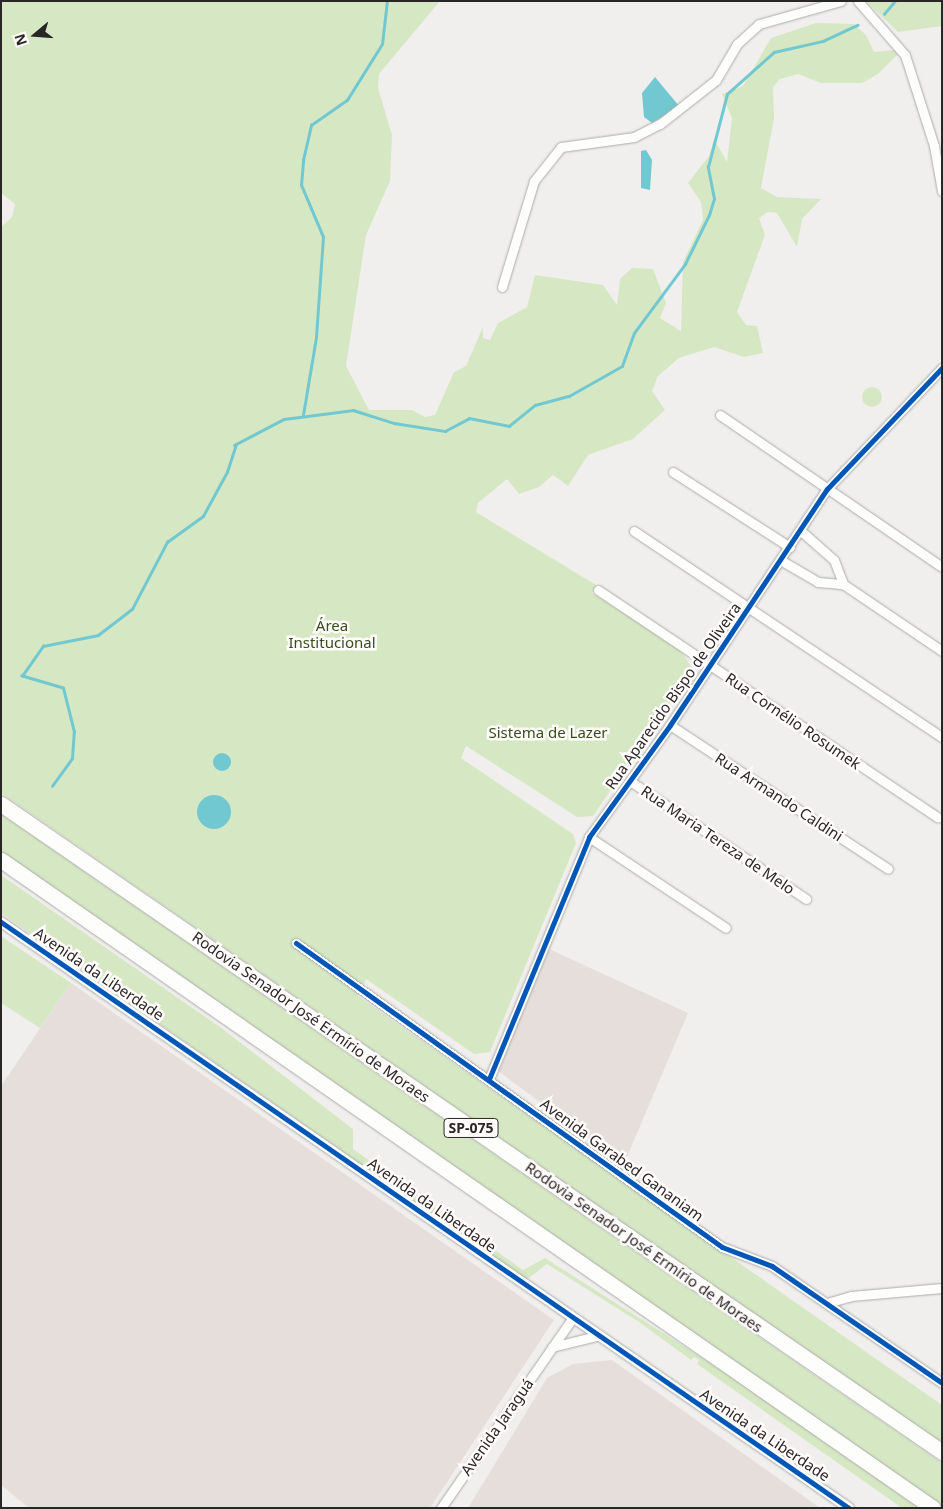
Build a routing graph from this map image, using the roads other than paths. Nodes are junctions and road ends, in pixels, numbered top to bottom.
1 (841, 1) edge
2 (858, 1) edge
3 (941, 185) edge
4 (502, 287) dead end
5 (942, 368) edge
6 (720, 415) dead end
7 (673, 472) dead end
8 (827, 490) junction
9 (634, 531) dead end
10 (801, 532) junction
11 (790, 547) junction
12 (782, 560) junction
13 (942, 567) edge
14 (843, 584) junction
15 (598, 590) dead end
16 (750, 608) junction
17 (942, 652) edge
18 (710, 665) junction
19 (670, 725) junction
20 (942, 737) edge
21 (630, 781) junction
22 (1, 804) edge
23 (938, 818) dead end
24 (589, 837) junction
25 (1, 860) edge
26 (888, 869) dead end
27 (806, 899) dead end
28 (1, 922) edge
29 (726, 928) dead end
30 (296, 943) dead end
31 (489, 1079) junction
32 (942, 1288) edge
33 (827, 1303) junction
34 (571, 1320) junction
35 (596, 1336) junction
36 (552, 1347) junction
37 (942, 1382) edge
38 (942, 1452) edge
39 (441, 1508) edge
40 (849, 1508) edge
41 (934, 1508) edge

1 - 4 street
2 - 3 street
5 - 8 street, Rua Aparecido Bispo de Oliveira
6 - 8 street
7 - 11 street
8 - 10 street, Rua Aparecido Bispo de Oliveira
8 - 13 street
9 - 16 street
10 - 11 street, Rua Aparecido Bispo de Oliveira
10 - 14 street
11 - 12 street, Rua Aparecido Bispo de Oliveira
12 - 14 street
12 - 16 street, Rua Aparecido Bispo de Oliveira
14 - 17 street
15 - 18 street, Rua Cornélio Rosumek
16 - 18 street, Rua Aparecido Bispo de Oliveira
16 - 20 street
18 - 19 street, Rua Aparecido Bispo de Oliveira
18 - 23 street, Rua Cornélio Rosumek
19 - 21 street, Rua Aparecido Bispo de Oliveira
19 - 26 street, Rua Armando Caldini
21 - 24 street, Rua Aparecido Bispo de Oliveira
21 - 27 street, Rua Maria Tereza de Melo
22 - 38 highway, Rodovia Senador José Ermírio de Moraes / SP-075
24 - 29 street
24 - 31 street, Rua Aparecido Bispo de Oliveira
25 - 41 highway
28 - 34 street, Avenida da Liberdade
30 - 31 street, Avenida Garabed Gananiam
31 - 33 street, Avenida Garabed Gananiam
32 - 33 street
33 - 37 street, Avenida Garabed Gananiam
34 - 35 street, Avenida da Liberdade
34 - 36 street, Avenida Jaraguá
35 - 36 street
35 - 40 street, Avenida da Liberdade
36 - 39 street, Avenida Jaraguá

